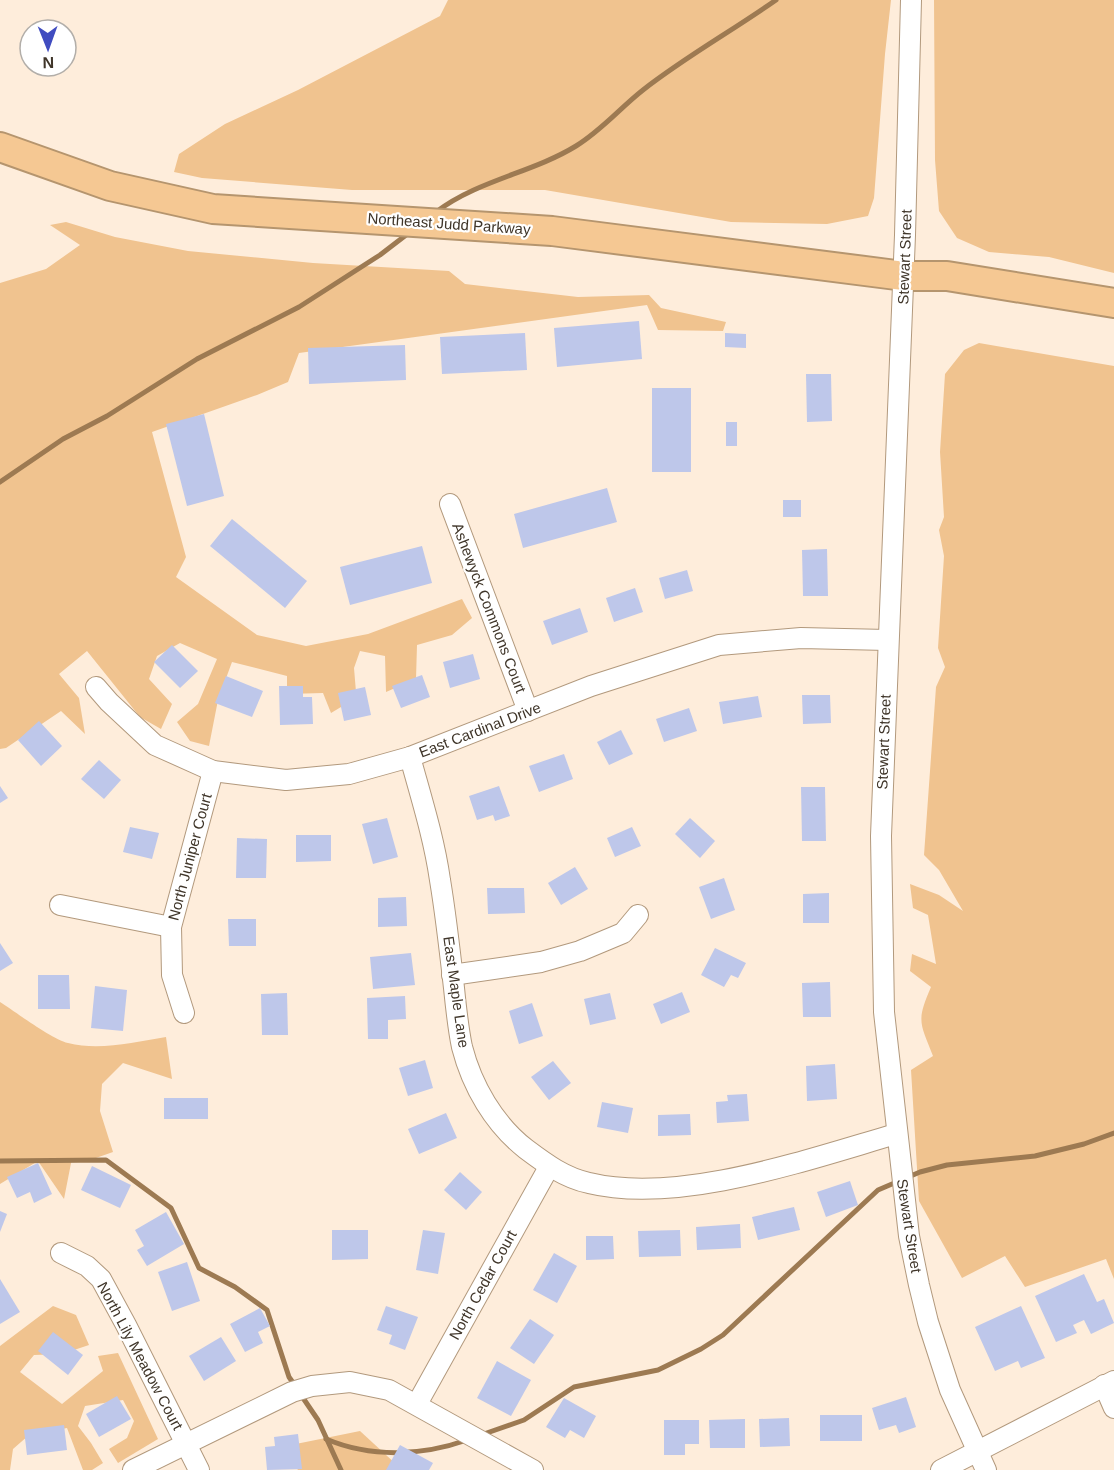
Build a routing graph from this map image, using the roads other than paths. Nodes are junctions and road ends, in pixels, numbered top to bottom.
1 (911, 0) edge
2 (0, 147) edge
3 (904, 276) junction
4 (1114, 303) edge
5 (1114, 321) edge
6 (450, 504) dead end
7 (887, 640) junction
8 (96, 687) dead end
9 (528, 711) junction
10 (410, 757) junction
11 (213, 771) junction
12 (60, 905) dead end
13 (638, 915) dead end
14 (171, 927) junction
15 (452, 975) junction
16 (184, 1013) dead end
17 (896, 1134) junction
18 (549, 1167) junction
19 (61, 1253) dead end
20 (1109, 1383) edge
21 (417, 1404) junction
22 (1114, 1408) edge
23 (186, 1443) junction
24 (981, 1461) edge
25 (133, 1470) edge
26 (199, 1470) edge
27 (533, 1470) edge
28 (941, 1470) edge

1 - 3 street, Stewart Street
2 - 3 highway, Northeast Judd Parkway
3 - 4 highway, Northeast Judd Parkway
3 - 5 highway, Northeast Judd Parkway
3 - 7 street, Stewart Street
6 - 9 street, Ashewyck Commons Court
7 - 9 street, East Cardinal Drive
7 - 17 street, Stewart Street
8 - 11 street, East Cardinal Drive
9 - 10 street, East Cardinal Drive
10 - 11 street, East Cardinal Drive
10 - 15 street, East Maple Lane
11 - 14 street, North Juniper Court
12 - 14 street
13 - 15 street
14 - 16 street, North Juniper Court
15 - 18 street, East Maple Lane
17 - 18 street, East Maple Lane
17 - 24 street, Stewart Street
18 - 21 street, North Cedar Court
19 - 23 street, North Lily Meadow Court
20 - 22 street
20 - 24 street
21 - 23 street
21 - 27 street
23 - 25 street
23 - 26 street, North Lily Meadow Court
24 - 28 street

